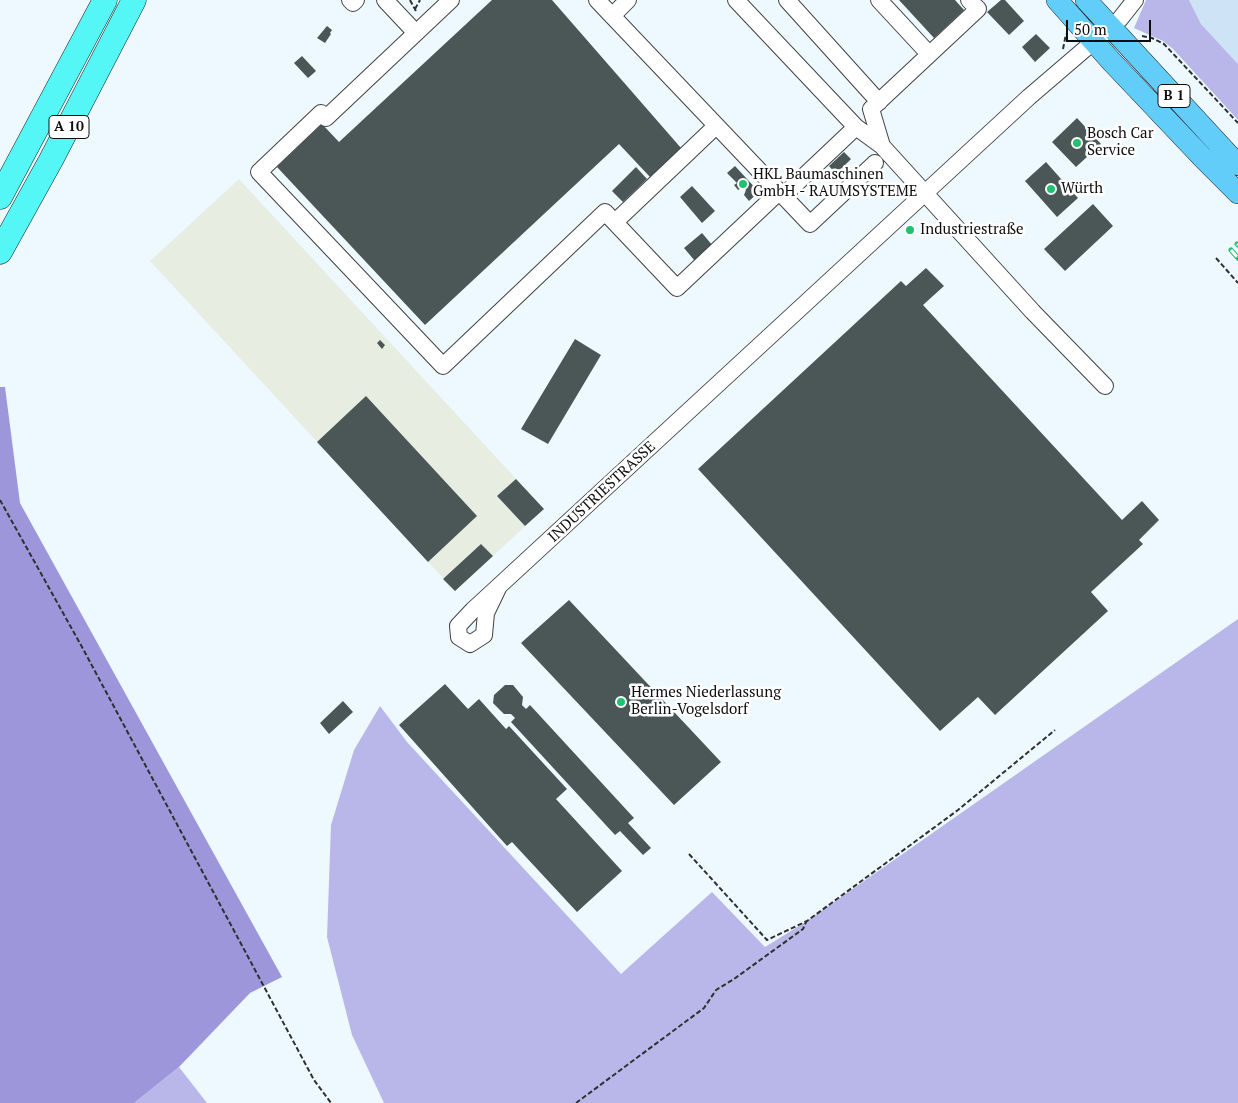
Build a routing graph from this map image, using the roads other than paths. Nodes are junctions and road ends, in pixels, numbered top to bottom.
1 (91, 0) edge
2 (105, 0) edge
3 (134, 0) edge
4 (350, 0) edge
5 (356, 0) edge
6 (385, 0) edge
7 (451, 0) edge
8 (597, 0) edge
9 (628, 0) edge
10 (736, 0) edge
11 (787, 0) edge
12 (879, 0) edge
13 (969, 0) edge
14 (1057, 0) edge
15 (1086, 0) edge
16 (1136, 0) edge
17 (612, 16) junction
18 (1111, 27) junction
19 (416, 33) junction
20 (1094, 42) junction
21 (929, 54) junction
22 (66, 75) junction
23 (879, 102) junction
24 (716, 126) junction
25 (856, 126) junction
26 (887, 152) junction
27 (875, 163) dead end
28 (1238, 165) edge
29 (926, 193) junction
30 (1238, 193) edge
31 (781, 194) junction
32 (0, 197) edge
33 (615, 222) junction
34 (0, 252) edge
35 (1105, 386) dead end
36 (498, 588) dead end

1 - 22 highway
2 - 22 highway, A 10
3 - 34 highway, A 10
4 - 5 street
6 - 19 street
7 - 19 street
8 - 17 street
9 - 17 street
10 - 25 street
11 - 23 street
12 - 21 street
13 - 21 street
14 - 20 main road, B 1
15 - 18 main road, B 1
16 - 18 street, INDUSTRIESTRASSE
17 - 24 street
18 - 20 street, INDUSTRIESTRASSE
18 - 28 main road, B 1
19 - 33 street
20 - 29 street, INDUSTRIESTRASSE
20 - 30 main road, B 1
21 - 23 street
22 - 32 highway, A 10
23 - 26 street
24 - 31 street
24 - 33 street
25 - 26 street
25 - 31 street
26 - 29 street
27 - 31 street
29 - 35 street
29 - 36 street, INDUSTRIESTRASSE
31 - 33 street

